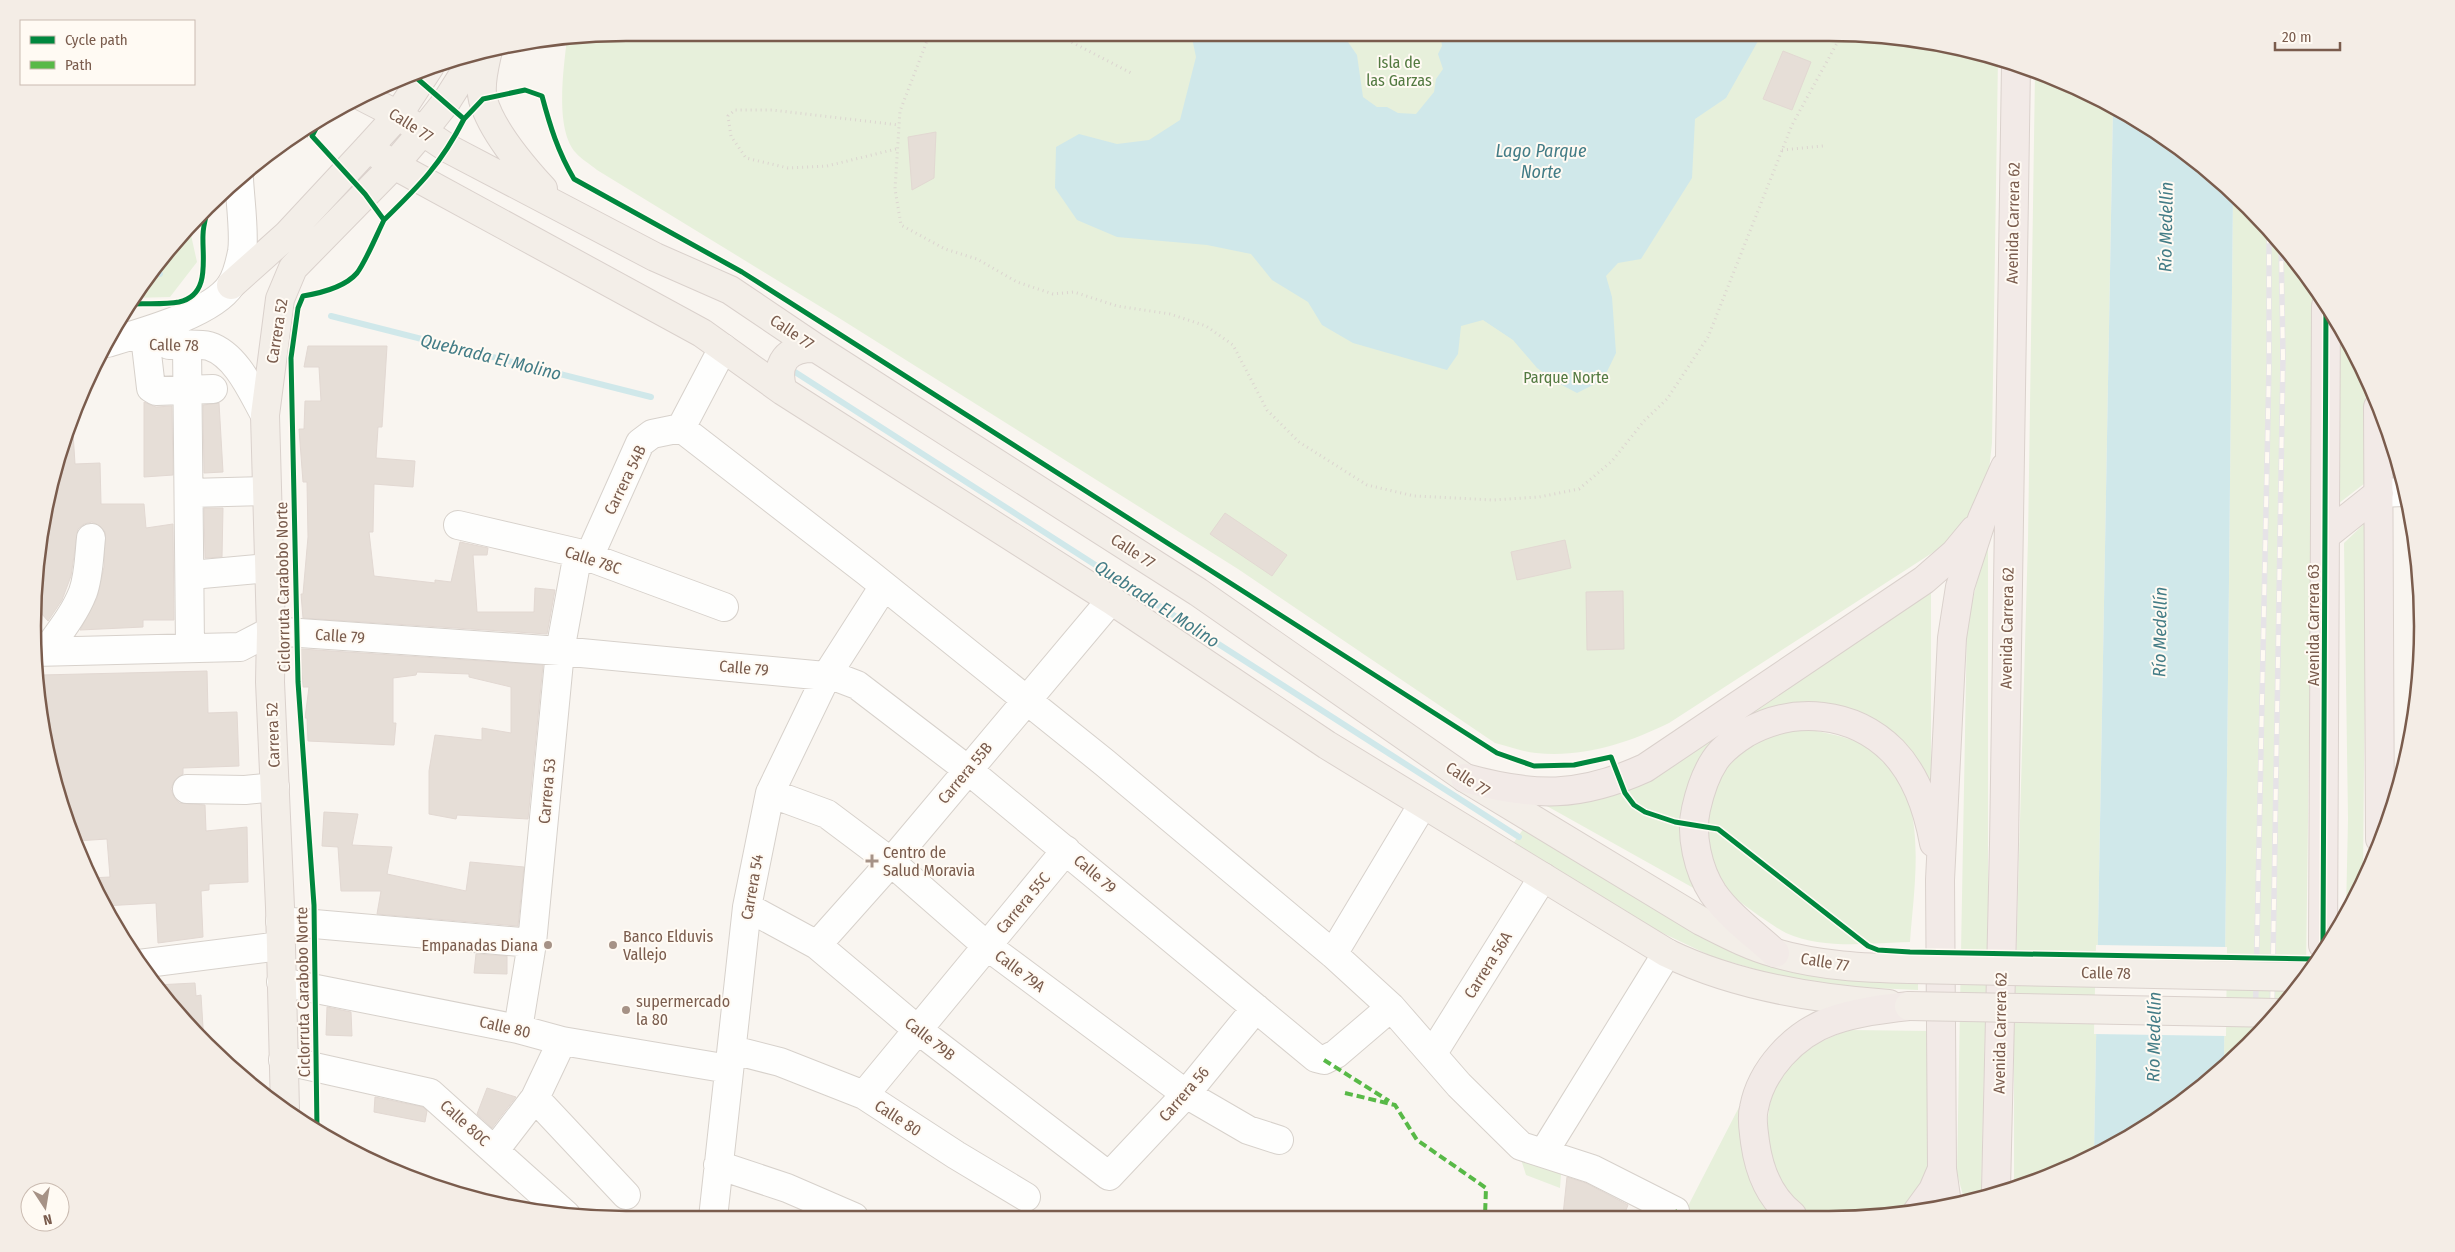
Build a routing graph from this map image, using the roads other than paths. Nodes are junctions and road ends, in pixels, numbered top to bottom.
1 (486, 58) edge
2 (471, 62) edge
3 (2016, 72) edge
4 (422, 78) edge
5 (370, 101) edge
6 (398, 115) junction
7 (423, 132) junction
8 (368, 148) junction
9 (394, 165) junction
10 (239, 187) edge
11 (556, 203) junction
12 (232, 285) junction
13 (2326, 319) edge
14 (116, 341) edge
15 (114, 344) edge
16 (146, 345) junction
17 (187, 345) junction
18 (723, 348) junction
19 (816, 348) junction
20 (201, 390) junction
21 (783, 391) junction
22 (265, 416) junction
23 (682, 428) junction
24 (2383, 437) edge
25 (2009, 456) junction
26 (267, 491) junction
27 (2391, 492) edge
28 (189, 493) junction
29 (1982, 519) junction
30 (458, 525) dead end
31 (2326, 536) junction
32 (91, 538) dead end
33 (584, 555) junction
34 (269, 568) junction
35 (190, 576) junction
36 (884, 586) junction
37 (1111, 600) junction
38 (724, 607) dead end
39 (271, 632) junction
40 (190, 646) junction
41 (42, 650) edge
42 (560, 651) junction
43 (42, 652) edge
44 (827, 675) junction
45 (1026, 702) junction
46 (968, 770) junction
47 (1465, 778) junction
48 (275, 787) junction
49 (187, 789) dead end
50 (770, 793) junction
51 (1423, 804) junction
52 (2381, 820) edge
53 (1066, 850) junction
54 (891, 862) junction
55 (1543, 877) junction
56 (1940, 880) junction
57 (747, 908) junction
58 (280, 934) junction
59 (2323, 938) edge
60 (532, 943) junction
61 (817, 945) junction
62 (987, 946) junction
63 (1667, 953) junction
64 (1775, 953) junction
65 (1333, 954) junction
66 (148, 962) edge
67 (1910, 969) joint
68 (2297, 976) edge
69 (281, 982) junction
70 (1909, 1006) junction
71 (1391, 1007) junction
72 (1256, 1008) junction
73 (2268, 1013) edge
74 (518, 1029) junction
75 (918, 1030) junction
76 (562, 1041) junction
77 (1433, 1053) junction
78 (283, 1060) junction
79 (731, 1060) junction
80 (1186, 1094) junction
81 (864, 1095) junction
82 (536, 1098) junction
83 (285, 1100) edge
84 (1279, 1140) dead end
85 (496, 1150) junction
86 (1544, 1152) junction
87 (718, 1165) junction
88 (1942, 1168) junction
89 (1109, 1176) joint
90 (1996, 1186) edge
91 (626, 1195) dead end
92 (1026, 1196) dead end
93 (1946, 1199) edge
94 (1923, 1203) edge
95 (557, 1207) edge
96 (714, 1211) edge
97 (838, 1211) edge
98 (1675, 1211) dead end
99 (1788, 1211) edge

1 - 11 main road
2 - 7 main road
3 - 25 highway, Avenida Carrera 62
4 - 6 main road
5 - 6 main road, Calle 77
6 - 7 main road, Calle 77
6 - 8 main road
7 - 9 main road
7 - 11 main road, Calle 77
8 - 9 main road
8 - 12 main road
9 - 18 main road
9 - 22 main road, Carrera 52
10 - 12 street
11 - 19 main road, Calle 77
12 - 14 street
13 - 31 highway, Avenida Carrera 63
15 - 16 street, Calle 78
16 - 17 street, Calle 78
16 - 20 street
17 - 20 street
17 - 22 street, Calle 78
18 - 21 main road
18 - 23 street
19 - 21 main road
19 - 47 main road, Calle 77
20 - 28 street
21 - 37 main road
22 - 26 main road, Carrera 52
23 - 33 street, Carrera 54B
23 - 36 street
24 - 27 highway
25 - 29 highway
25 - 90 highway, Avenida Carrera 62
26 - 28 street
26 - 34 main road, Carrera 52
27 - 31 highway
27 - 52 highway
28 - 35 street
29 - 47 highway
29 - 56 highway
30 - 33 street, Calle 78C
31 - 59 highway, Avenida Carrera 63
32 - 41 street
33 - 38 street, Calle 78C
33 - 42 street, Carrera 53
34 - 35 street
34 - 39 main road, Carrera 52
35 - 40 street
36 - 44 street, Carrera 54
36 - 45 street
37 - 45 street, Carrera 55B
37 - 51 main road
39 - 40 street, Calle 79
39 - 42 street, Calle 79
39 - 48 main road, Carrera 52
40 - 43 street, Calle 79
42 - 44 street, Calle 79
42 - 60 street, Carrera 53
44 - 46 street, Calle 79
44 - 50 street, Carrera 54
45 - 46 street, Carrera 55B
45 - 65 street
46 - 53 street, Calle 79
46 - 54 street, Carrera 55B
47 - 64 main road, Calle 77
48 - 49 street
48 - 58 main road, Carrera 52
50 - 54 street, Calle 79A
50 - 57 street, Carrera 54
51 - 55 main road
51 - 65 street
53 - 62 street, Carrera 55C
53 - 72 street, Calle 79
54 - 61 street, Carrera 55B
54 - 62 street, Calle 79A
55 - 63 main road
55 - 77 street, Carrera 56A
56 - 64 highway
56 - 88 highway
57 - 61 street, Calle 79B
57 - 79 street, Carrera 54
58 - 60 street
58 - 66 street
58 - 69 main road, Carrera 52
60 - 74 street, Carrera 53
61 - 75 street, Calle 79B
62 - 75 street, Carrera 55C
62 - 80 street, Calle 79A
63 - 70 main road
63 - 86 street
64 - 67 main road, Calle 77
65 - 71 street
67 - 68 main road, Calle 78, bridge
69 - 74 street, Calle 80
69 - 78 main road, Carrera 52
70 - 73 main road, bridge
70 - 99 highway
71 - 72 street, Calle 79
71 - 77 street
72 - 80 street, Carrera 56
74 - 76 street, Calle 80
75 - 81 street, Carrera 55C
75 - 89 street, Calle 79B
76 - 79 street, Calle 80
76 - 82 street
77 - 86 street
78 - 83 main road, Carrera 52
78 - 85 street, Calle 80C
79 - 81 street, Calle 80
79 - 87 street, Carrera 54
80 - 84 street, Calle 79A
80 - 89 street, Carrera 56
81 - 92 street, Calle 80
82 - 85 street
82 - 91 street
85 - 95 street, Calle 80C
86 - 98 street
87 - 96 street, Carrera 54
87 - 97 street
88 - 93 highway
88 - 94 highway

